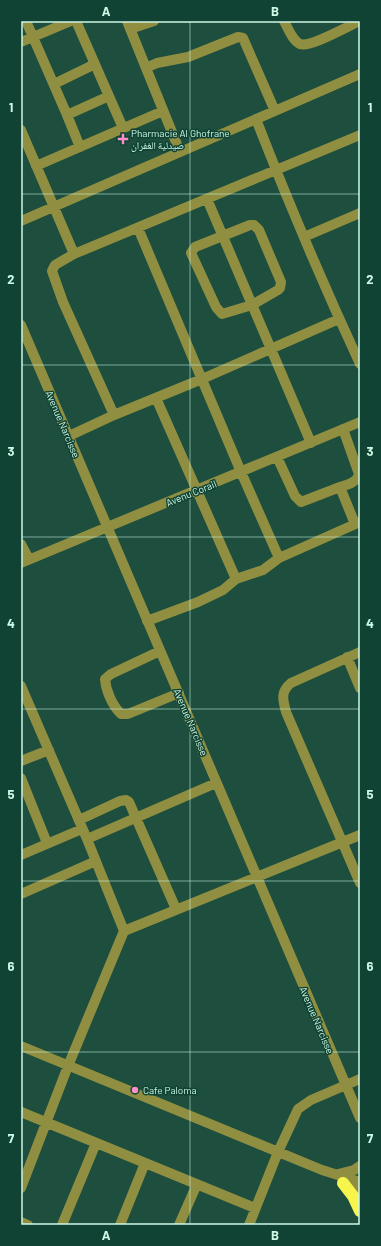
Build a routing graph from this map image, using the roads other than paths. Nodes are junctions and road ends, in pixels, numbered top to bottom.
1 (26, 21) edge
2 (71, 21) edge
3 (76, 21) edge
4 (154, 21) edge
5 (284, 21) edge
6 (360, 21) edge
7 (129, 25) edge
8 (33, 37) junction
9 (21, 42) edge
10 (95, 64) junction
11 (146, 68) junction
12 (360, 74) edge
13 (54, 84) junction
14 (109, 96) junction
15 (163, 111) junction
16 (275, 111) junction
17 (67, 115) junction
18 (256, 119) junction
19 (123, 128) junction
20 (21, 130) edge
21 (360, 135) edge
22 (80, 147) junction
23 (180, 152) junction
24 (36, 166) junction
25 (276, 170) junction
26 (207, 199) junction
27 (54, 207) junction
28 (360, 213) edge
29 (21, 221) edge
30 (138, 228) junction
31 (223, 236) junction
32 (304, 237) junction
33 (74, 254) junction
34 (252, 305) junction
35 (339, 319) junction
36 (21, 325) edge
37 (271, 348) junction
38 (360, 364) edge
39 (202, 379) junction
40 (156, 398) junction
41 (114, 415) junction
42 (360, 422) edge
43 (343, 430) junction
44 (69, 436) junction
45 (311, 443) junction
46 (277, 457) junction
47 (241, 472) junction
48 (340, 487) junction
49 (196, 491) junction
50 (357, 523) edge
51 (107, 527) junction
52 (21, 544) edge
53 (279, 558) junction
54 (25, 561) edge
55 (236, 579) junction
56 (147, 621) junction
57 (160, 651) junction
58 (360, 652) edge
59 (347, 657) junction
60 (21, 686) edge
61 (360, 688) edge
62 (179, 693) junction
63 (24, 702) edge
64 (49, 750) junction
65 (21, 761) edge
66 (21, 778) edge
67 (216, 783) junction
68 (136, 818) junction
69 (81, 824) junction
70 (360, 835) edge
71 (87, 839) junction
72 (342, 842) junction
73 (47, 843) junction
74 (21, 854) edge
75 (96, 861) junction
76 (256, 876) junction
77 (360, 882) edge
78 (22, 891) edge
79 (176, 909) junction
80 (124, 931) junction
81 (21, 1046) edge
82 (68, 1066) junction
83 (360, 1079) edge
84 (345, 1086) junction
85 (21, 1112) edge
86 (360, 1118) edge
87 (47, 1122) junction
88 (96, 1143) junction
89 (278, 1152) junction
90 (145, 1163) junction
91 (360, 1166) edge
92 (23, 1177) edge
93 (340, 1179) junction
94 (360, 1182) edge
95 (196, 1184) junction
96 (21, 1188) edge
97 (360, 1192) edge
98 (255, 1208) junction
99 (360, 1211) edge
100 (21, 1222) edge
101 (28, 1225) edge
102 (62, 1225) edge
103 (120, 1225) edge
104 (179, 1225) edge
105 (248, 1225) edge

1 - 8 street
2 - 8 street
3 - 10 street
4 - 7 street
5 - 6 street
7 - 11 street
8 - 9 street
8 - 13 street
10 - 13 street
10 - 14 street
11 - 15 street
11 - 16 street
12 - 16 street
13 - 17 street
14 - 17 street
14 - 19 street
15 - 19 street
15 - 23 street
16 - 18 street
17 - 22 street
18 - 23 street
18 - 25 street
19 - 22 street
20 - 24 street
21 - 25 street
22 - 24 street
23 - 27 street
24 - 27 street
25 - 26 street
25 - 32 street
26 - 30 street
26 - 31 street
27 - 29 street
27 - 33 street
28 - 32 street
30 - 33 street
30 - 39 street
31 - 34 street
31 - 34 street
31 - 34 street
32 - 35 street
33 - 41 street
34 - 37 street
35 - 37 street
35 - 38 street
36 - 44 street, Avenue Narcisse
37 - 39 street
37 - 45 street
39 - 40 street
39 - 47 street
40 - 41 street
40 - 49 street
41 - 44 street
42 - 43 street, Avenu Corail
43 - 45 street, Avenu Corail
43 - 48 street
44 - 51 street, Avenue Narcisse
45 - 46 street, Avenu Corail
46 - 47 street, Avenu Corail
46 - 48 street
47 - 49 street, Avenu Corail
47 - 53 street
48 - 50 street
49 - 51 street, Avenu Corail
49 - 55 street
50 - 53 street
51 - 54 street, Avenu Corail
51 - 56 street, Avenue Narcisse
52 - 54 street
53 - 55 street
55 - 56 street
56 - 57 street, Avenue Narcisse
57 - 62 street, Avenue Narcisse
57 - 62 street
58 - 59 street
59 - 61 street
59 - 72 street
60 - 63 street
62 - 67 street, Avenue Narcisse
63 - 64 street
64 - 65 street
64 - 69 street
66 - 73 street
67 - 68 street
67 - 76 street, Avenue Narcisse
68 - 69 street
68 - 71 street
68 - 79 street
69 - 71 street
69 - 73 street
70 - 72 street
71 - 75 street
72 - 76 street
72 - 77 street
73 - 74 street
75 - 78 street
75 - 80 street
76 - 79 street
76 - 84 street, Avenue Narcisse
79 - 80 street
80 - 82 street
81 - 82 street
82 - 87 street
82 - 89 street
83 - 84 street
84 - 86 street, Avenue Narcisse
84 - 89 street
85 - 87 street
87 - 88 street
87 - 92 street
88 - 90 street
88 - 102 street
89 - 93 street
89 - 98 street
90 - 95 street
90 - 103 street
91 - 93 street
92 - 96 street
93 - 94 street
93 - 97 street
93 - 99 highway
95 - 98 street
95 - 104 street
98 - 105 street
100 - 101 street

